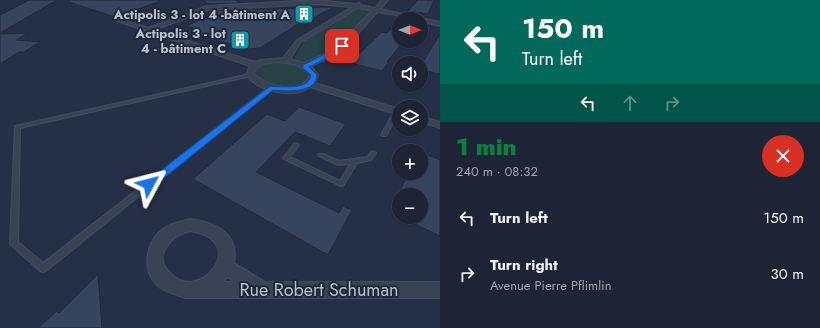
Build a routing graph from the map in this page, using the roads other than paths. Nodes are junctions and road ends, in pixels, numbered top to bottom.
1 (368, 0) edge
2 (385, 0) edge
3 (356, 6) junction
4 (376, 10) junction
5 (120, 21) dead end
6 (440, 24) edge
7 (148, 30) junction
8 (285, 60) junction
9 (255, 65) junction
10 (306, 66) junction
11 (250, 75) junction
12 (310, 84) junction
13 (271, 88) junction
14 (392, 109) edge
15 (428, 120) edge
16 (392, 121) edge
17 (440, 124) edge
18 (384, 134) dead end
19 (296, 145) dead end
20 (373, 153) dead end
21 (321, 155) dead end
22 (355, 161) junction
23 (225, 266) junction
24 (198, 289) junction
25 (261, 289) junction
26 (440, 290) edge

1 - 3 street
2 - 4 street
3 - 4 street
3 - 7 street
3 - 8 street
4 - 6 street
4 - 10 street
5 - 7 street
7 - 9 street
8 - 9 street
8 - 10 street
9 - 11 street
10 - 12 street
11 - 13 street
11 - 13 lane
12 - 13 street
12 - 14 street
15 - 17 street
16 - 18 lane
19 - 22 lane
20 - 22 lane
21 - 22 lane
23 - 24 street, Rue Robert Schuman
23 - 24 street, Rue Robert Schuman
23 - 25 street
24 - 25 street, Rue Robert Schuman
25 - 26 street, Rue Robert Schuman

